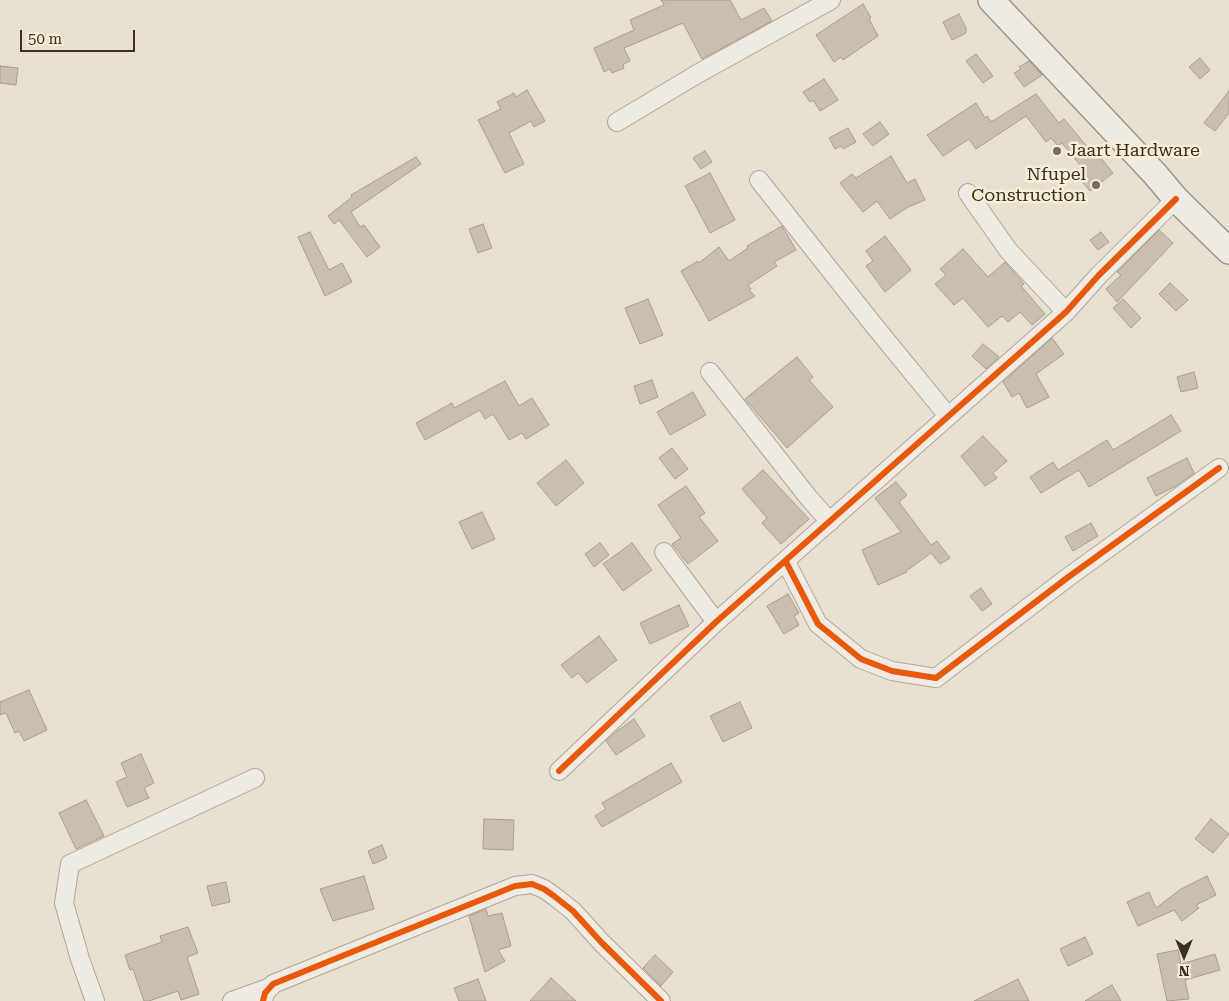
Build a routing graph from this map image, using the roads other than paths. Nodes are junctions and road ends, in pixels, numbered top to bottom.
1 (831, 0) edge
2 (990, 0) edge
3 (617, 122) dead end
4 (759, 180) dead end
5 (968, 194) dead end
6 (1176, 199) junction
7 (1229, 251) edge
8 (1066, 312) junction
9 (710, 372) dead end
10 (948, 416) junction
11 (1219, 468) dead end
12 (830, 522) junction
13 (664, 552) dead end
14 (786, 562) junction
15 (716, 622) junction
16 (559, 771) dead end
17 (255, 778) dead end
18 (267, 994) edge
19 (94, 1001) edge
20 (232, 1001) edge
21 (661, 1001) edge

1 - 3 street
2 - 6 street
4 - 10 street
5 - 8 street
6 - 7 street
6 - 8 street
8 - 10 street
9 - 12 street
10 - 12 street
11 - 14 street
12 - 14 street
13 - 15 street
14 - 15 street
15 - 16 street
17 - 19 street
18 - 20 street
18 - 21 street

